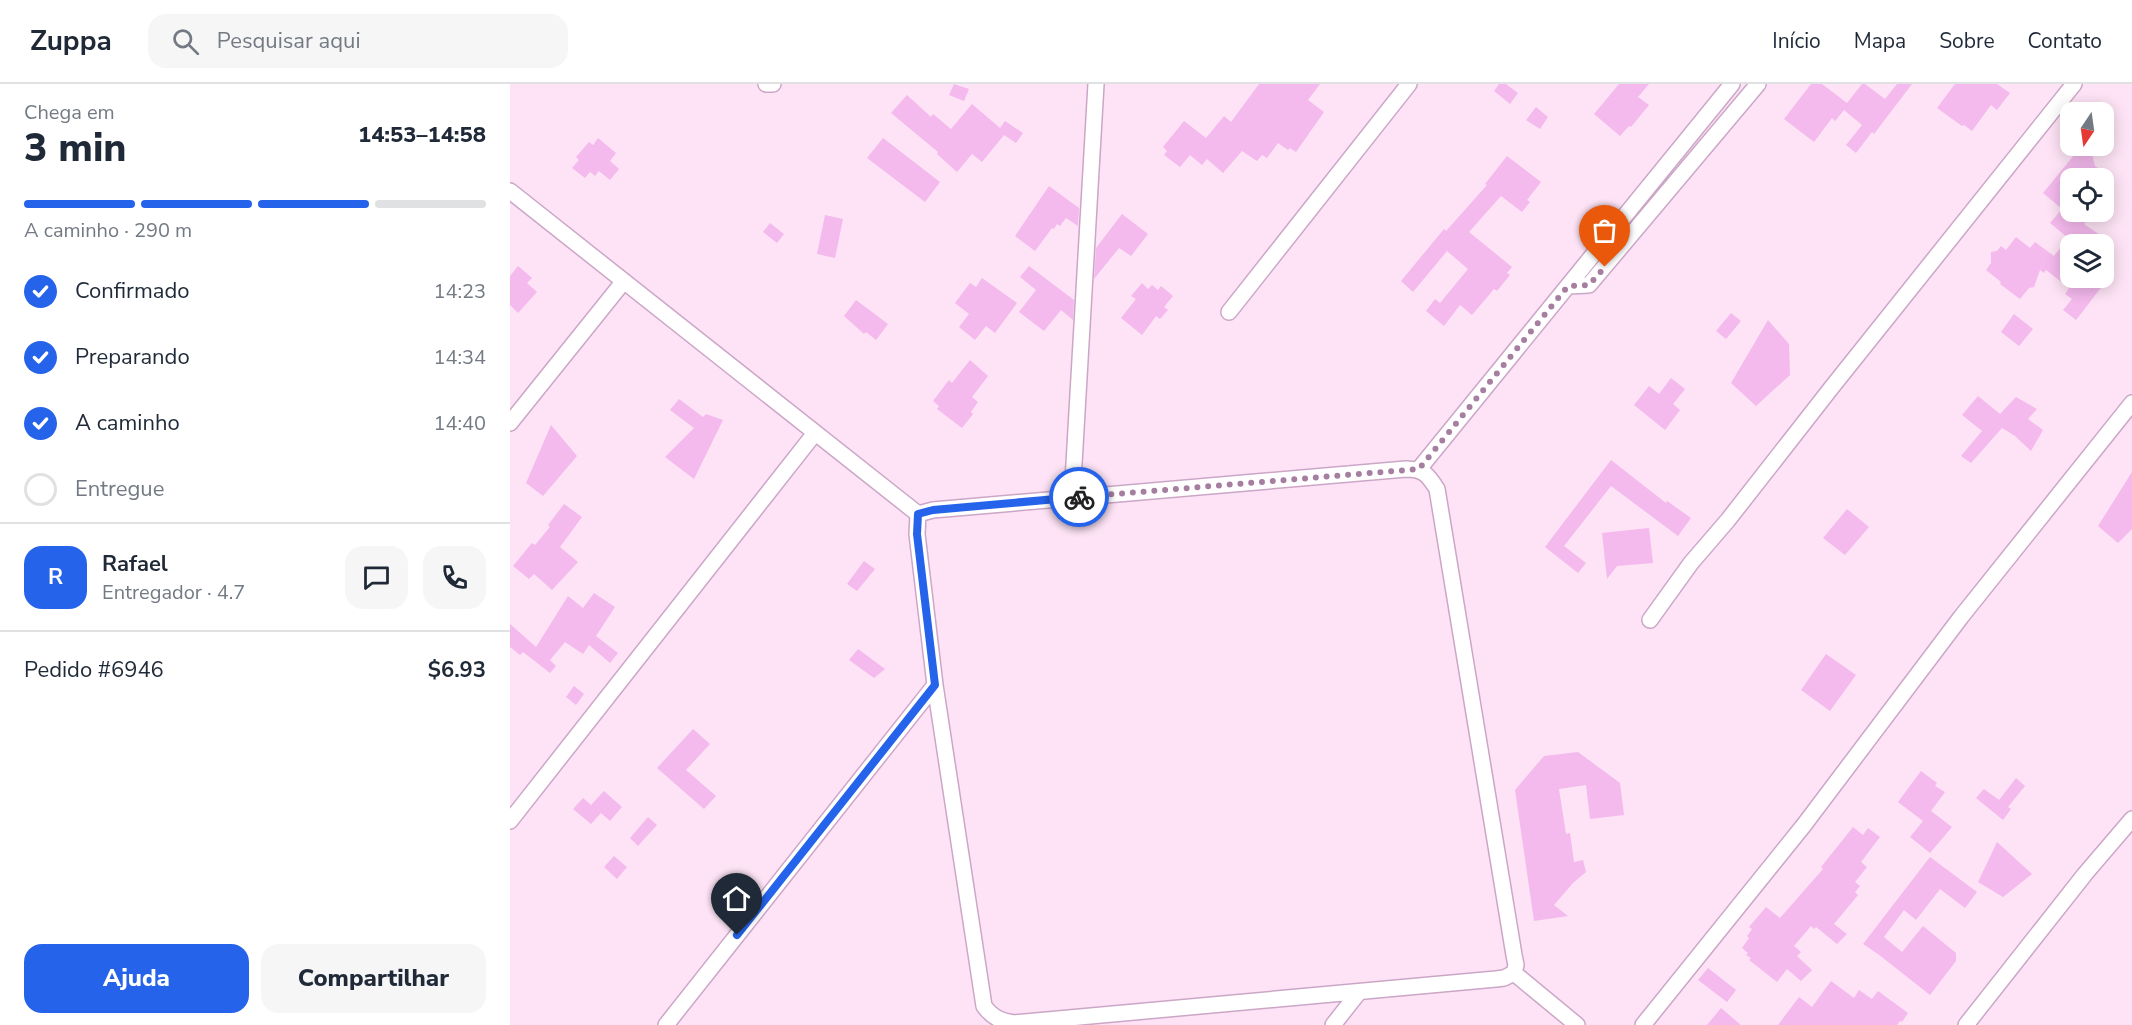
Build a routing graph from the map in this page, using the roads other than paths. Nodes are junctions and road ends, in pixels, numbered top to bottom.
1 (766, 84) edge
2 (773, 84) edge
3 (1096, 84) edge
4 (1408, 84) edge
5 (1731, 84) edge
6 (1758, 84) edge
7 (2074, 84) edge
8 (510, 191) edge
9 (624, 281) junction
10 (1568, 286) junction
11 (1229, 312) dead end
12 (2132, 403) edge
13 (510, 423) edge
14 (815, 433) junction
15 (1419, 469) junction
16 (1072, 498) junction
17 (918, 514) junction
18 (1650, 620) dead end
19 (935, 685) junction
20 (2132, 819) edge
21 (510, 821) edge
22 (1514, 973) junction
23 (1359, 992) junction
24 (988, 1021) edge
25 (666, 1025) edge
26 (1333, 1025) edge
27 (1577, 1025) edge
28 (1643, 1025) edge
29 (1966, 1025) edge

1 - 2 street
3 - 16 street
4 - 11 street
5 - 10 street
6 - 10 street
7 - 18 street
8 - 9 street
9 - 13 street
9 - 14 street
10 - 15 street
12 - 28 street
14 - 17 street
14 - 21 street
15 - 16 street
15 - 22 street
16 - 17 street
17 - 19 street
19 - 24 street
19 - 25 street
20 - 29 street
22 - 23 street
22 - 27 street
23 - 24 street
23 - 26 street

